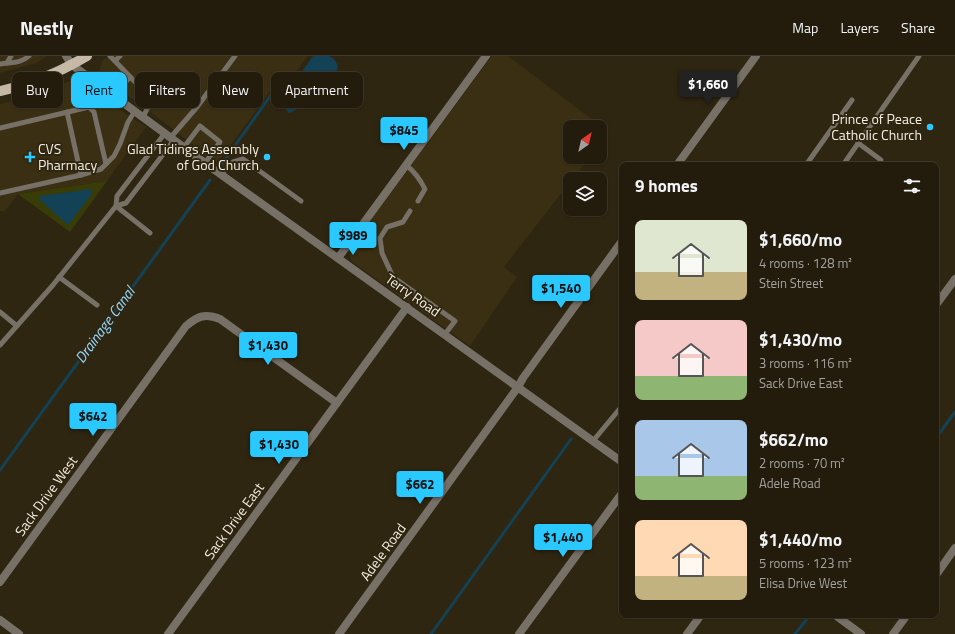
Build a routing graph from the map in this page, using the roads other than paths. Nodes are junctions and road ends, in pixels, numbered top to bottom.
1 (11, 56) edge
2 (29, 56) edge
3 (66, 56) edge
4 (87, 56) edge
5 (110, 56) edge
6 (120, 56) edge
7 (235, 56) edge
8 (486, 56) edge
9 (756, 56) edge
10 (920, 56) edge
11 (115, 61) junction
12 (7, 62) junction
13 (0, 64) edge
14 (72, 65) junction
15 (81, 72) edge
16 (130, 77) junction
17 (127, 81) edge
18 (0, 91) edge
19 (852, 100) dead end
20 (127, 105) edge
21 (135, 111) junction
22 (67, 112) junction
23 (144, 117) junction
24 (0, 128) edge
25 (170, 137) junction
26 (858, 143) junction
27 (184, 147) junction
28 (679, 162) edge
29 (808, 162) edge
30 (845, 162) edge
31 (880, 162) edge
32 (206, 163) junction
33 (106, 164) junction
34 (406, 165) junction
35 (221, 174) junction
36 (81, 175) junction
37 (0, 193) edge
38 (418, 200) dead end
39 (301, 201) dead end
40 (116, 206) junction
41 (410, 211) dead end
42 (150, 233) dead end
43 (619, 245) edge
44 (338, 258) junction
45 (60, 277) junction
46 (955, 279) edge
47 (939, 301) edge
48 (97, 304) dead end
49 (407, 307) junction
50 (0, 312) edge
51 (17, 326) junction
52 (445, 334) junction
53 (0, 345) edge
54 (518, 387) junction
55 (337, 403) junction
56 (619, 410) edge
57 (593, 441) junction
58 (619, 460) edge
59 (619, 497) edge
60 (955, 548) edge
61 (939, 571) edge
62 (0, 582) edge
63 (699, 618) edge
64 (839, 618) edge
65 (905, 618) edge
66 (0, 620) edge
67 (19, 634) edge
68 (168, 634) edge
69 (339, 634) edge
70 (519, 634) edge
71 (687, 634) edge
72 (861, 634) edge
73 (893, 634) edge

1 - 12 lane
2 - 12 lane
3 - 14 street, Terry Road
4 - 14 main road
5 - 11 lane
6 - 11 lane
7 - 25 lane
8 - 34 street
9 - 28 street
10 - 26 lane
11 - 16 lane
12 - 13 lane
14 - 15 street, Terry Road
14 - 18 main road
16 - 17 lane
16 - 23 lane
19 - 29 lane
20 - 21 street, Terry Road
21 - 23 street, Terry Road
21 - 33 lane
22 - 24 lane
22 - 33 lane
22 - 36 lane
23 - 25 street, Terry Road
25 - 27 street, Terry Road
25 - 40 lane
25 - 40 lane
26 - 30 lane
26 - 31 lane
27 - 32 street, Terry Road
27 - 32 lane
32 - 35 street, Terry Road
33 - 36 lane
34 - 38 lane
34 - 44 street
35 - 39 lane
35 - 44 street, Terry Road
36 - 37 lane
40 - 42 lane
40 - 45 lane
41 - 52 lane
43 - 54 street, Adele Road
44 - 49 street, Terry Road
45 - 48 lane
45 - 51 lane
46 - 47 street
49 - 52 street, Terry Road
49 - 55 street, Sack Drive East
50 - 51 lane
51 - 53 lane
52 - 54 street, Terry Road
54 - 57 street, Terry Road
54 - 69 street, Adele Road
55 - 62 street, Sack Drive West
55 - 68 street, Sack Drive East
56 - 57 lane
57 - 58 street, Terry Road
59 - 70 street
60 - 61 street
63 - 71 street
64 - 72 street
65 - 73 street
66 - 67 street

